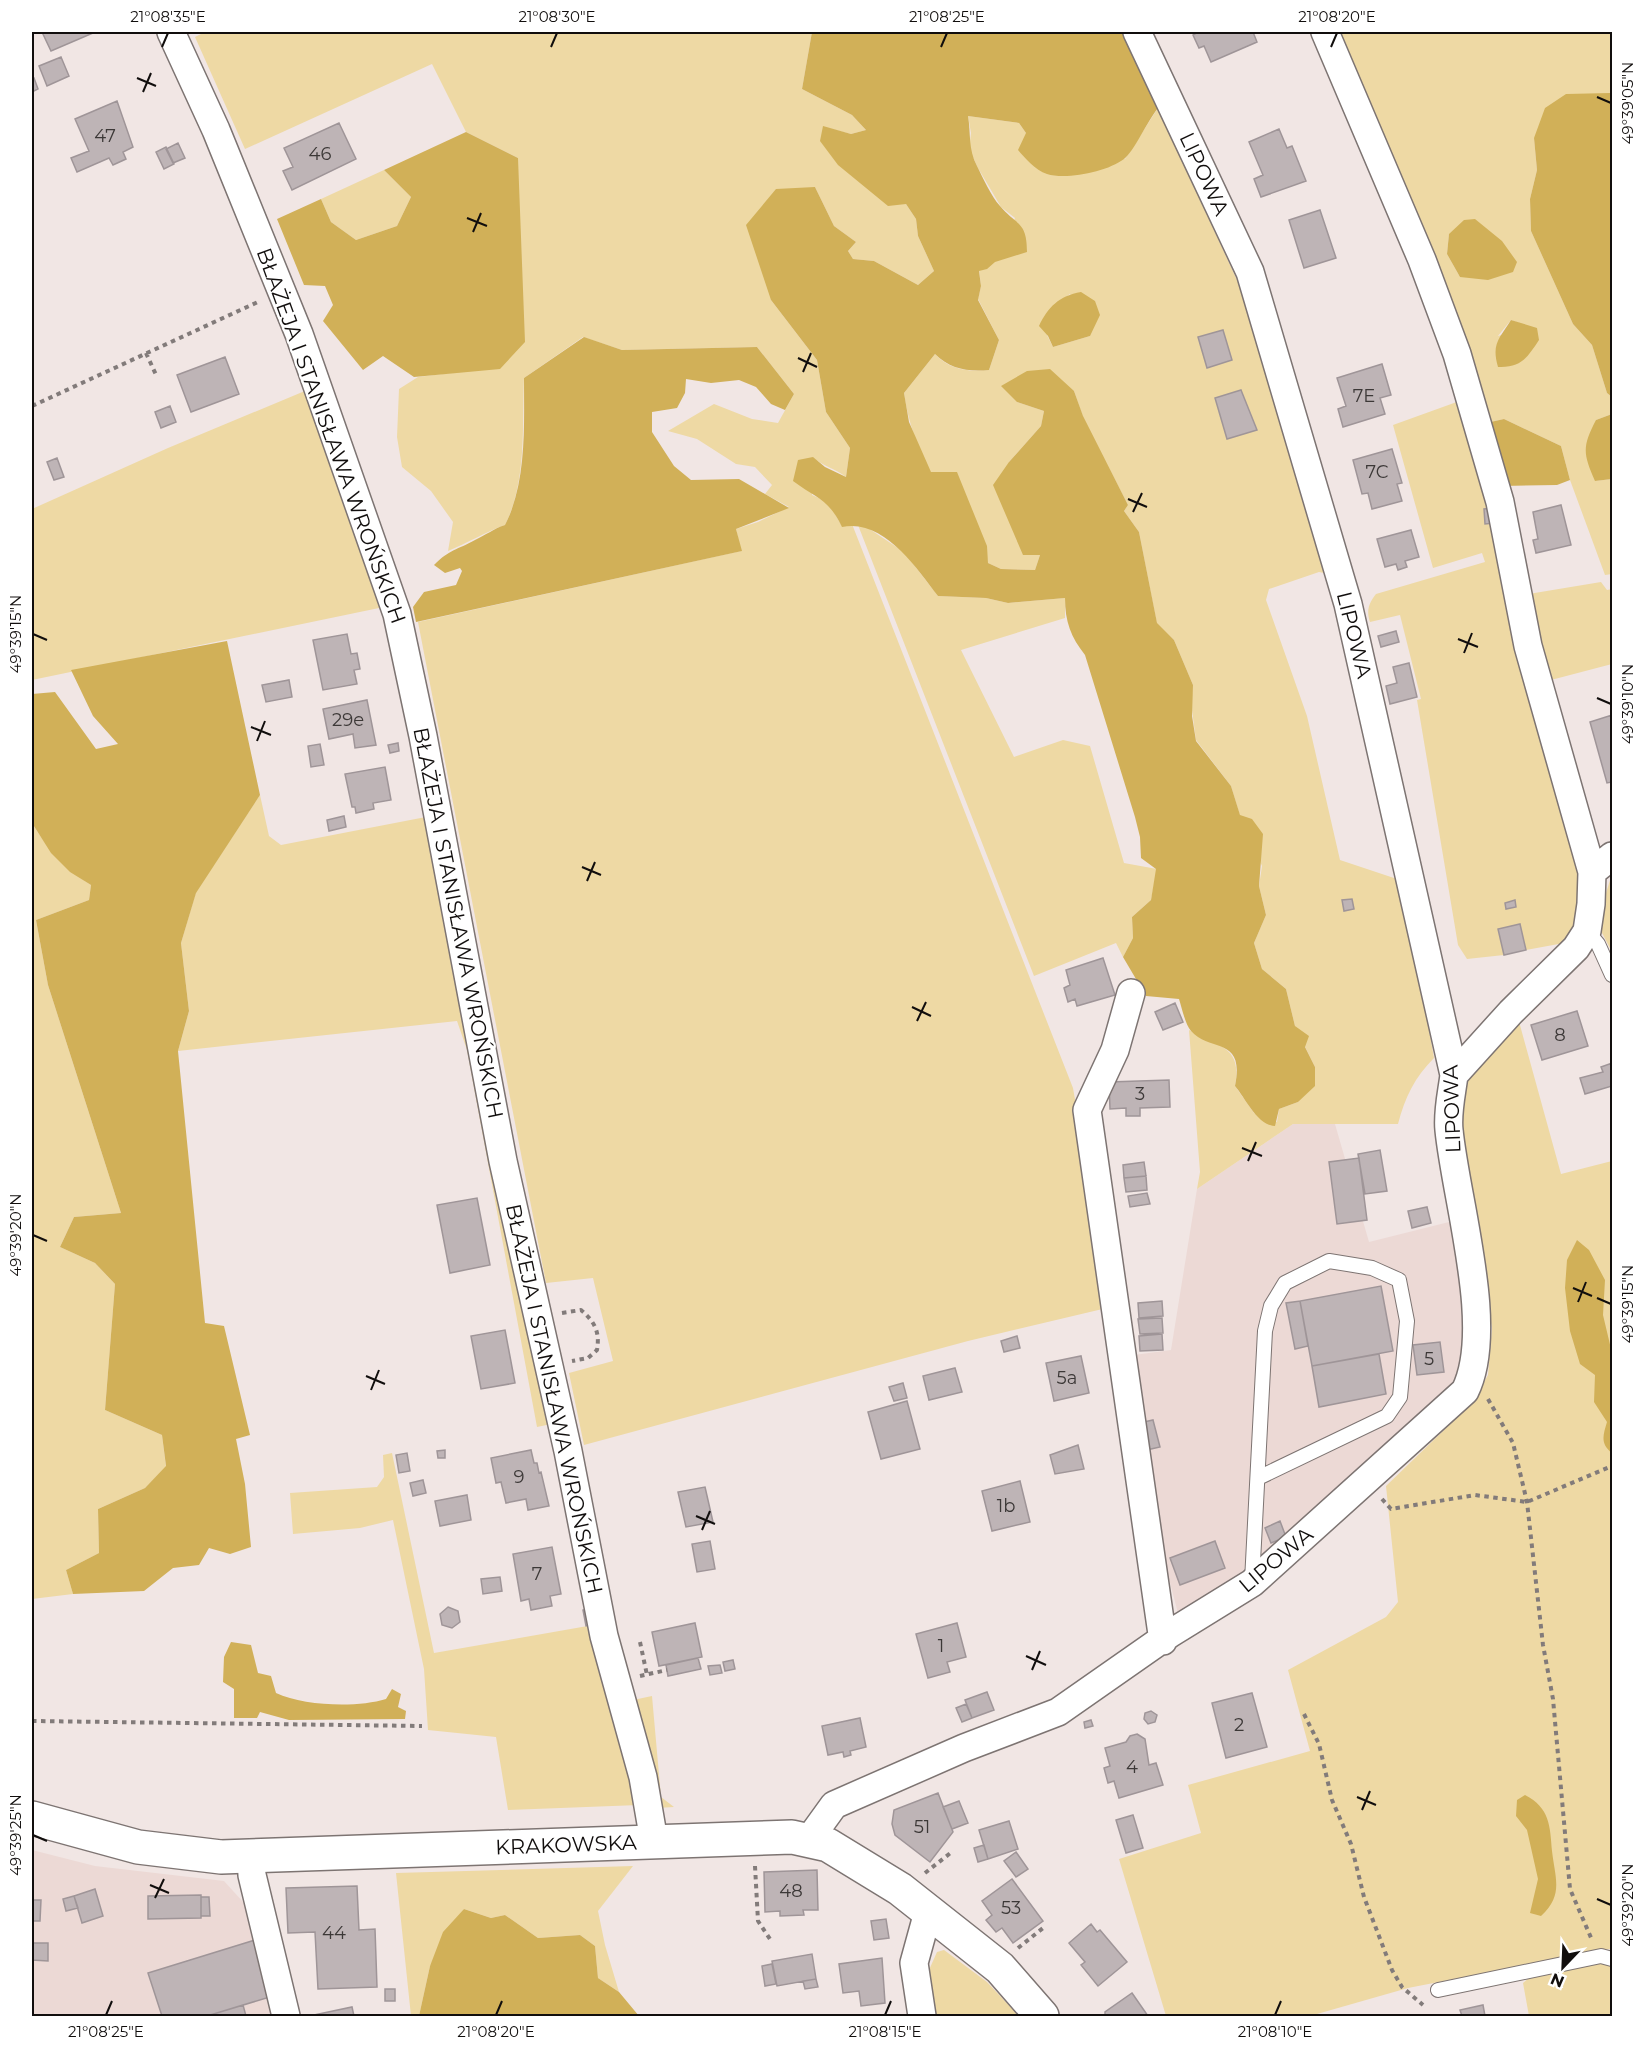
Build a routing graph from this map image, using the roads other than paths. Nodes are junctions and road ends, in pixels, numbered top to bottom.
1 (171, 32) edge
2 (1137, 32) edge
3 (1325, 32) edge
4 (1602, 864) edge
5 (1587, 931) junction
6 (1612, 975) edge
7 (1131, 993) dead end
8 (1454, 1075) junction
9 (1258, 1478) junction
10 (1252, 1583) junction
11 (1163, 1641) junction
12 (32, 1818) edge
13 (654, 1841) junction
14 (808, 1841) junction
15 (251, 1857) junction
16 (928, 1911) junction
17 (1607, 1957) edge
18 (1438, 1990) dead end
19 (286, 2016) edge
20 (922, 2016) edge
21 (1042, 2016) edge

1 - 13 street, BŁAŻEJA I STANISŁAWA WROŃSKICH
2 - 8 street, LIPOWA
3 - 4 street
4 - 5 street
5 - 6 lane
5 - 8 street
7 - 11 street
8 - 10 street, LIPOWA
9 - 9 lane
9 - 10 lane
10 - 11 street, LIPOWA
11 - 14 street, LIPOWA
12 - 15 street, KRAKOWSKA
13 - 14 street, KRAKOWSKA
13 - 15 street, KRAKOWSKA
14 - 16 street, KRAKOWSKA
15 - 19 street
16 - 20 street
16 - 21 street, KRAKOWSKA
17 - 18 lane

